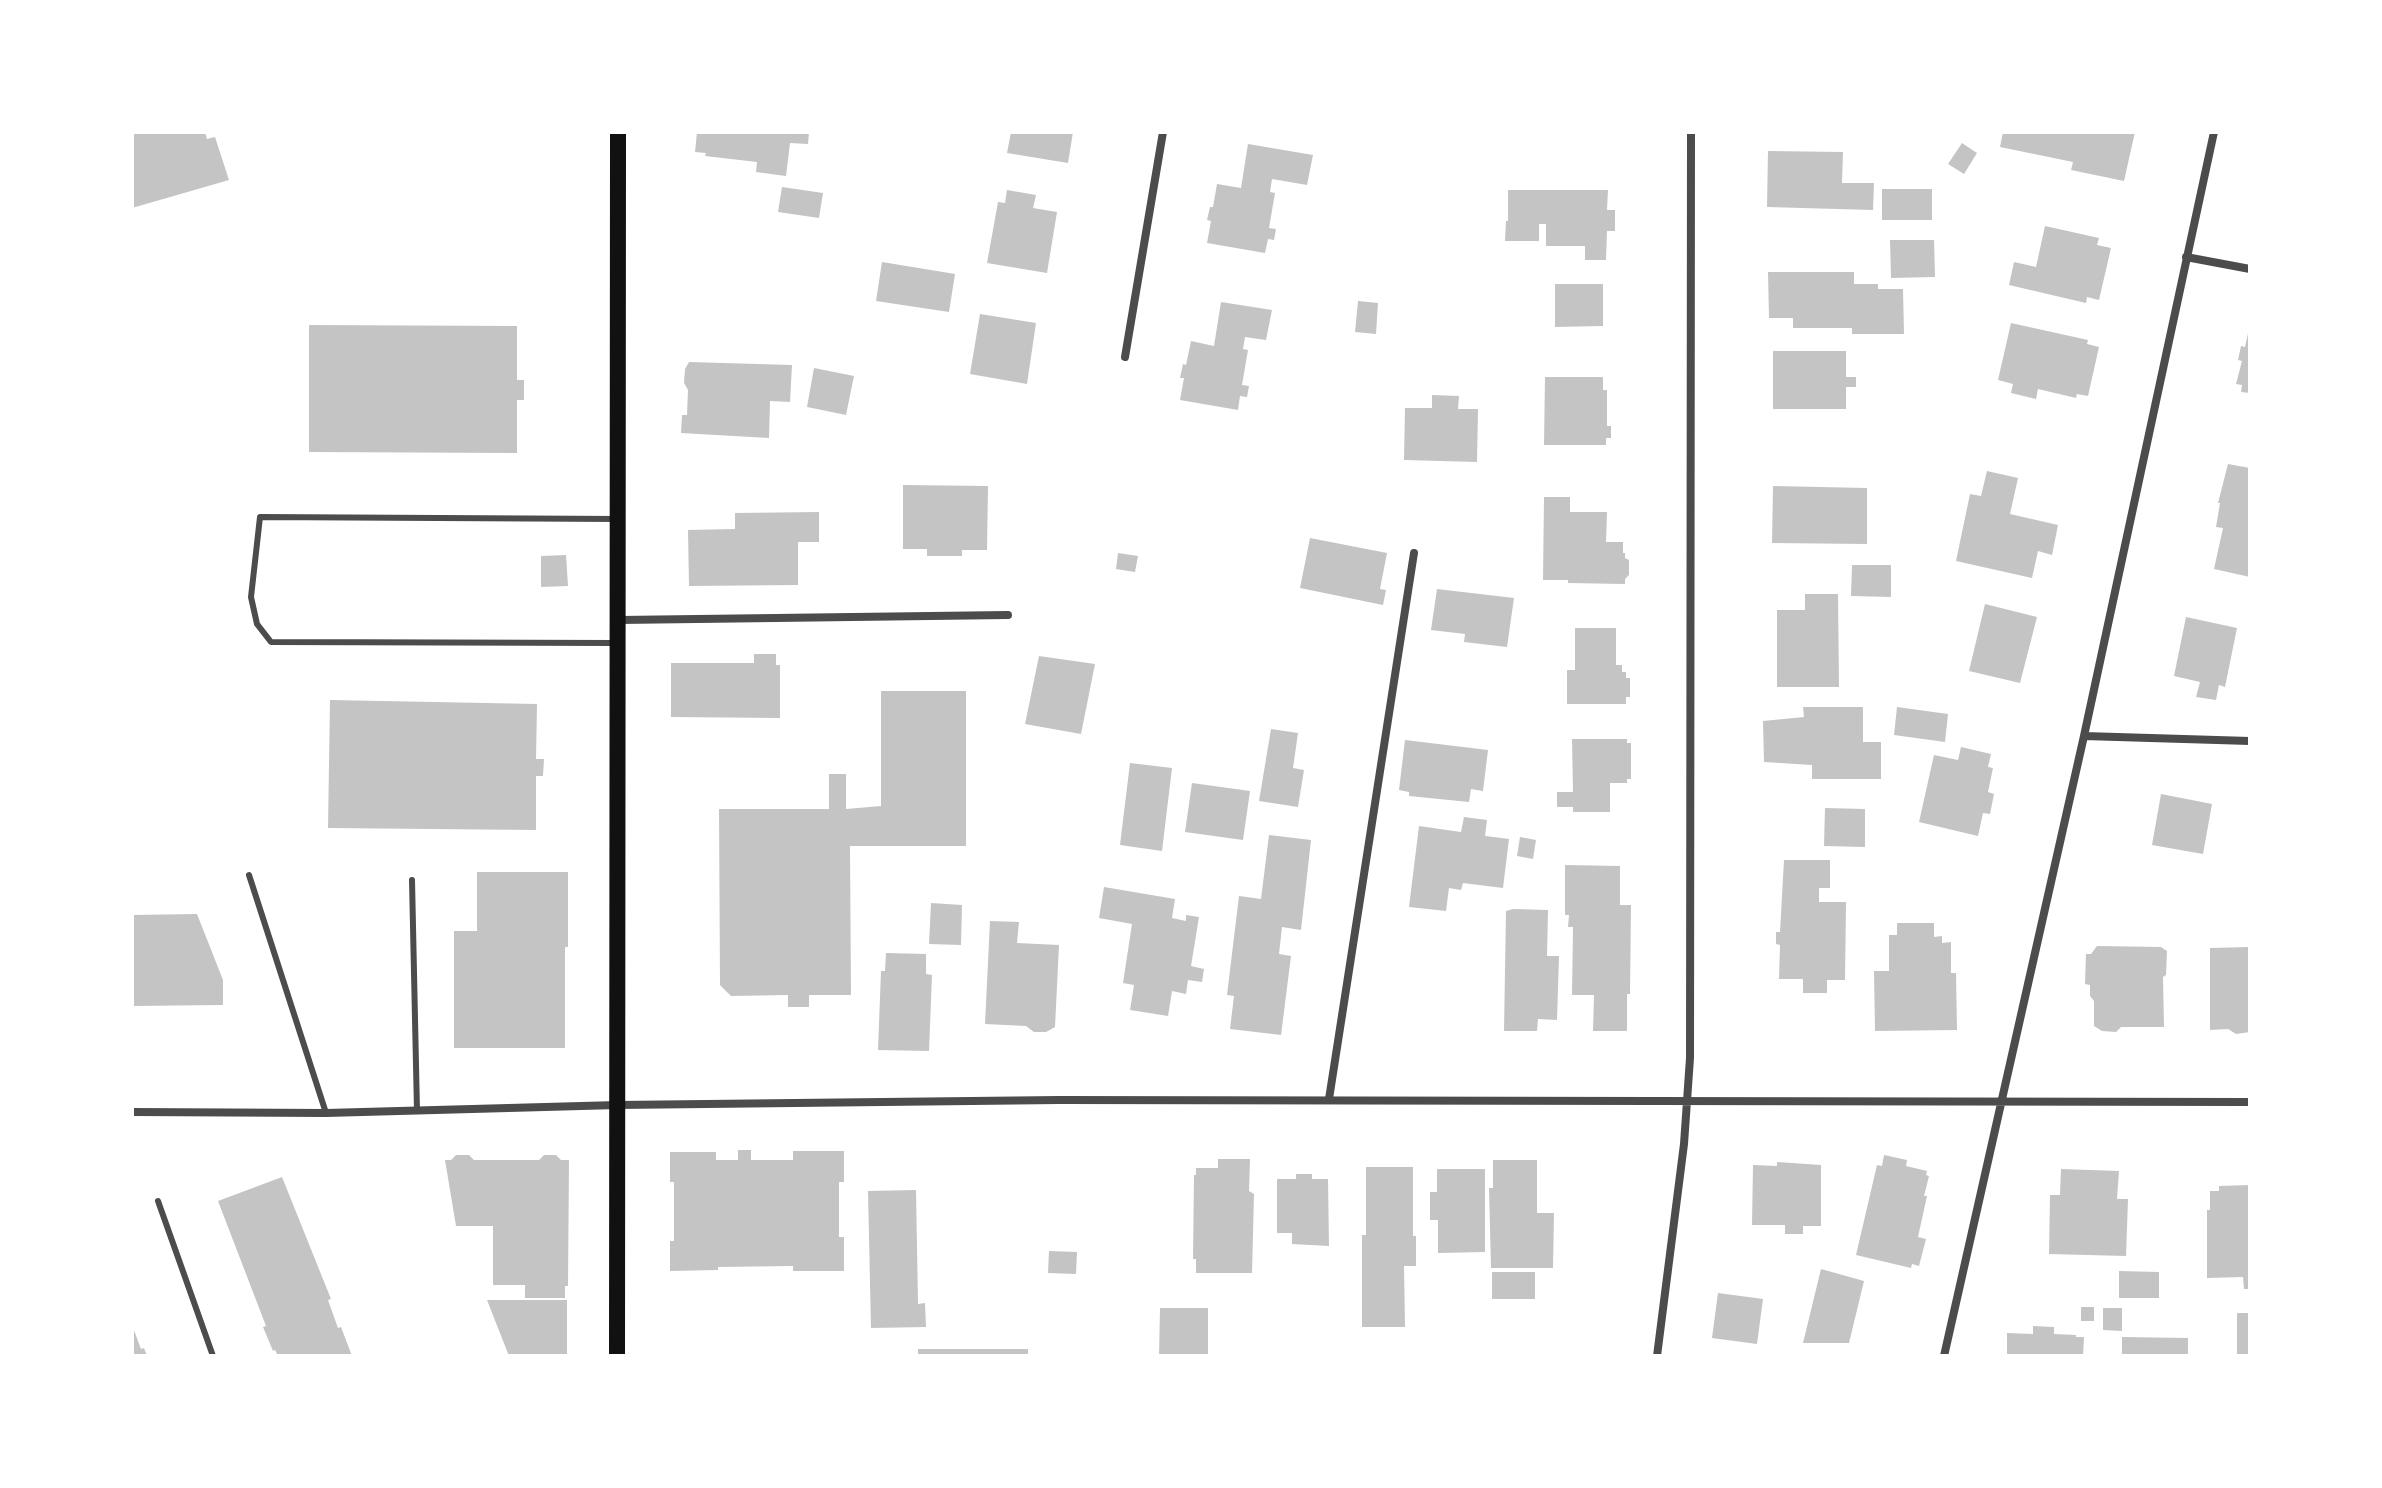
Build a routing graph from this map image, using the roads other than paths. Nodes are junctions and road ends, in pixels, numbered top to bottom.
1 (618, 132) edge
2 (1163, 132) edge
3 (1691, 132) edge
4 (2214, 132) edge
5 (2186, 257) junction
6 (2250, 269) edge
7 (1125, 357) dead end
8 (619, 519) junction
9 (1414, 553) dead end
10 (1008, 615) dead end
11 (619, 620) junction
12 (619, 643) junction
13 (2084, 736) junction
14 (2250, 741) edge
15 (249, 875) dead end
16 (412, 880) dead end
17 (1329, 1099) junction
18 (1688, 1100) junction
19 (2002, 1101) junction
20 (2250, 1102) edge
21 (618, 1105) junction
22 (417, 1111) junction
23 (132, 1112) edge
24 (326, 1113) junction
25 (158, 1201) dead end
26 (213, 1356) edge
27 (617, 1356) edge
28 (1657, 1356) edge
29 (1944, 1356) edge

1 - 8 main road
2 - 7 street
3 - 18 street
4 - 5 street
5 - 6 street
5 - 13 street
8 - 11 main road
8 - 12 lane
9 - 17 street
10 - 11 street
11 - 12 main road
12 - 21 main road
13 - 14 street
13 - 19 street
15 - 24 lane
16 - 22 lane
17 - 18 street
17 - 21 street
18 - 19 street
18 - 28 street
19 - 20 street
19 - 29 street
21 - 22 street
21 - 27 main road
22 - 24 street
23 - 24 street
25 - 26 lane

